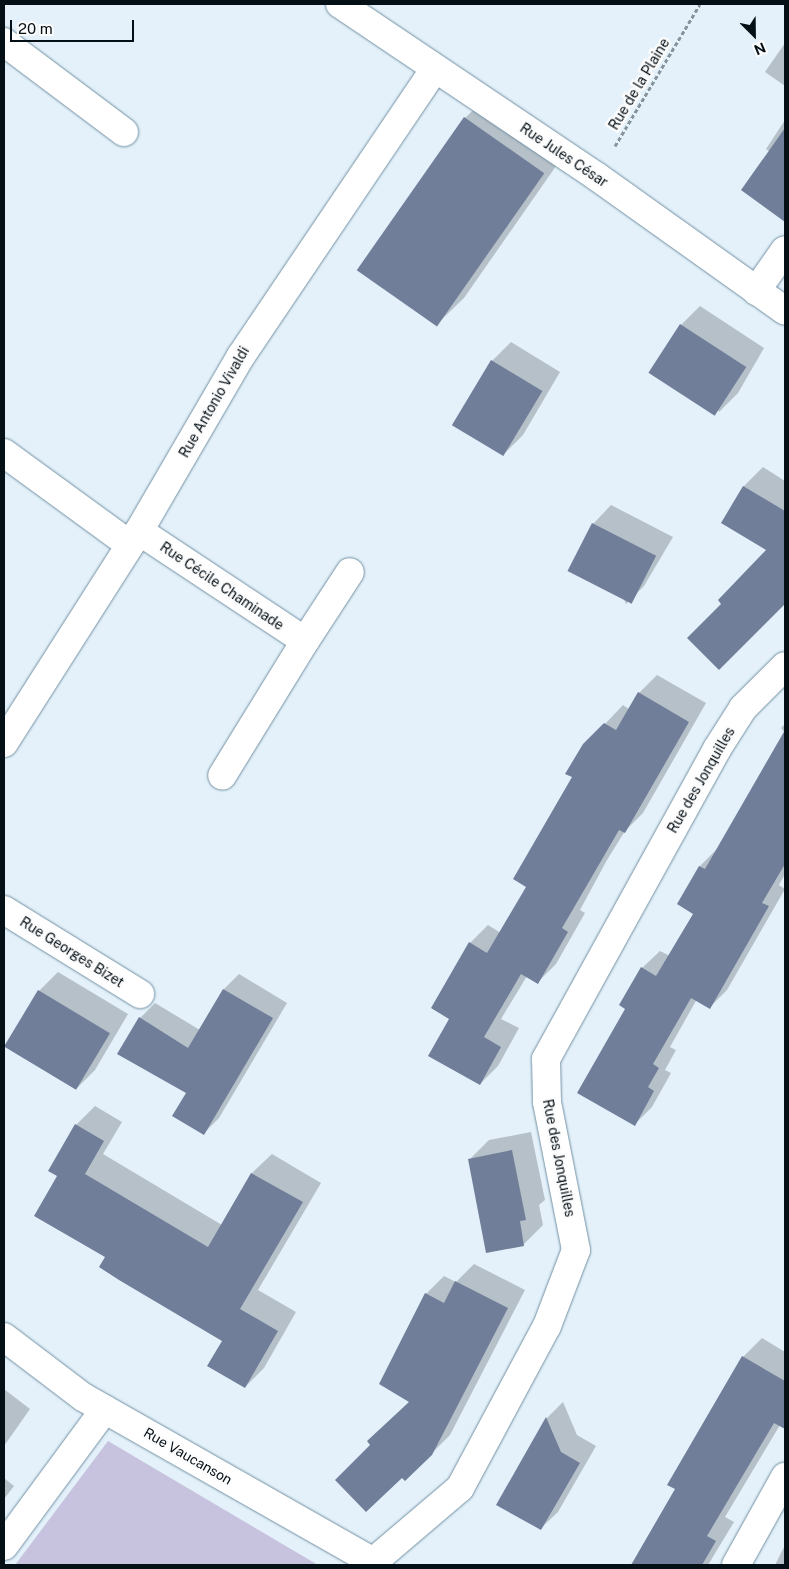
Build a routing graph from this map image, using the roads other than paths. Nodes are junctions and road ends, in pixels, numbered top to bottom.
1 (340, 4) edge
2 (4, 42) edge
3 (435, 68) junction
4 (124, 132) dead end
5 (785, 250) edge
6 (756, 291) junction
7 (785, 311) edge
8 (4, 453) edge
9 (135, 538) junction
10 (350, 572) dead end
11 (305, 641) junction
12 (785, 666) edge
13 (4, 743) edge
14 (222, 776) dead end
15 (4, 910) edge
16 (140, 994) dead end
17 (4, 1337) edge
18 (105, 1409) junction
19 (785, 1477) edge
20 (4, 1546) edge
21 (376, 1564) edge
22 (736, 1565) edge

1 - 3 street, Rue Jules César
2 - 4 street
3 - 6 street, Rue Jules César
3 - 9 street, Rue Antonio Vivaldi
5 - 6 street
6 - 7 street, Rue Jules César
8 - 9 street, Rue Cécile Chaminade
9 - 11 street, Rue Cécile Chaminade
9 - 13 street, Rue Antonio Vivaldi
10 - 11 street
11 - 14 street
12 - 21 street, Rue des Jonquilles
15 - 16 street, Rue Georges Bizet
17 - 18 street, Rue Vaucanson
18 - 20 street
18 - 21 street, Rue Vaucanson
19 - 22 street

